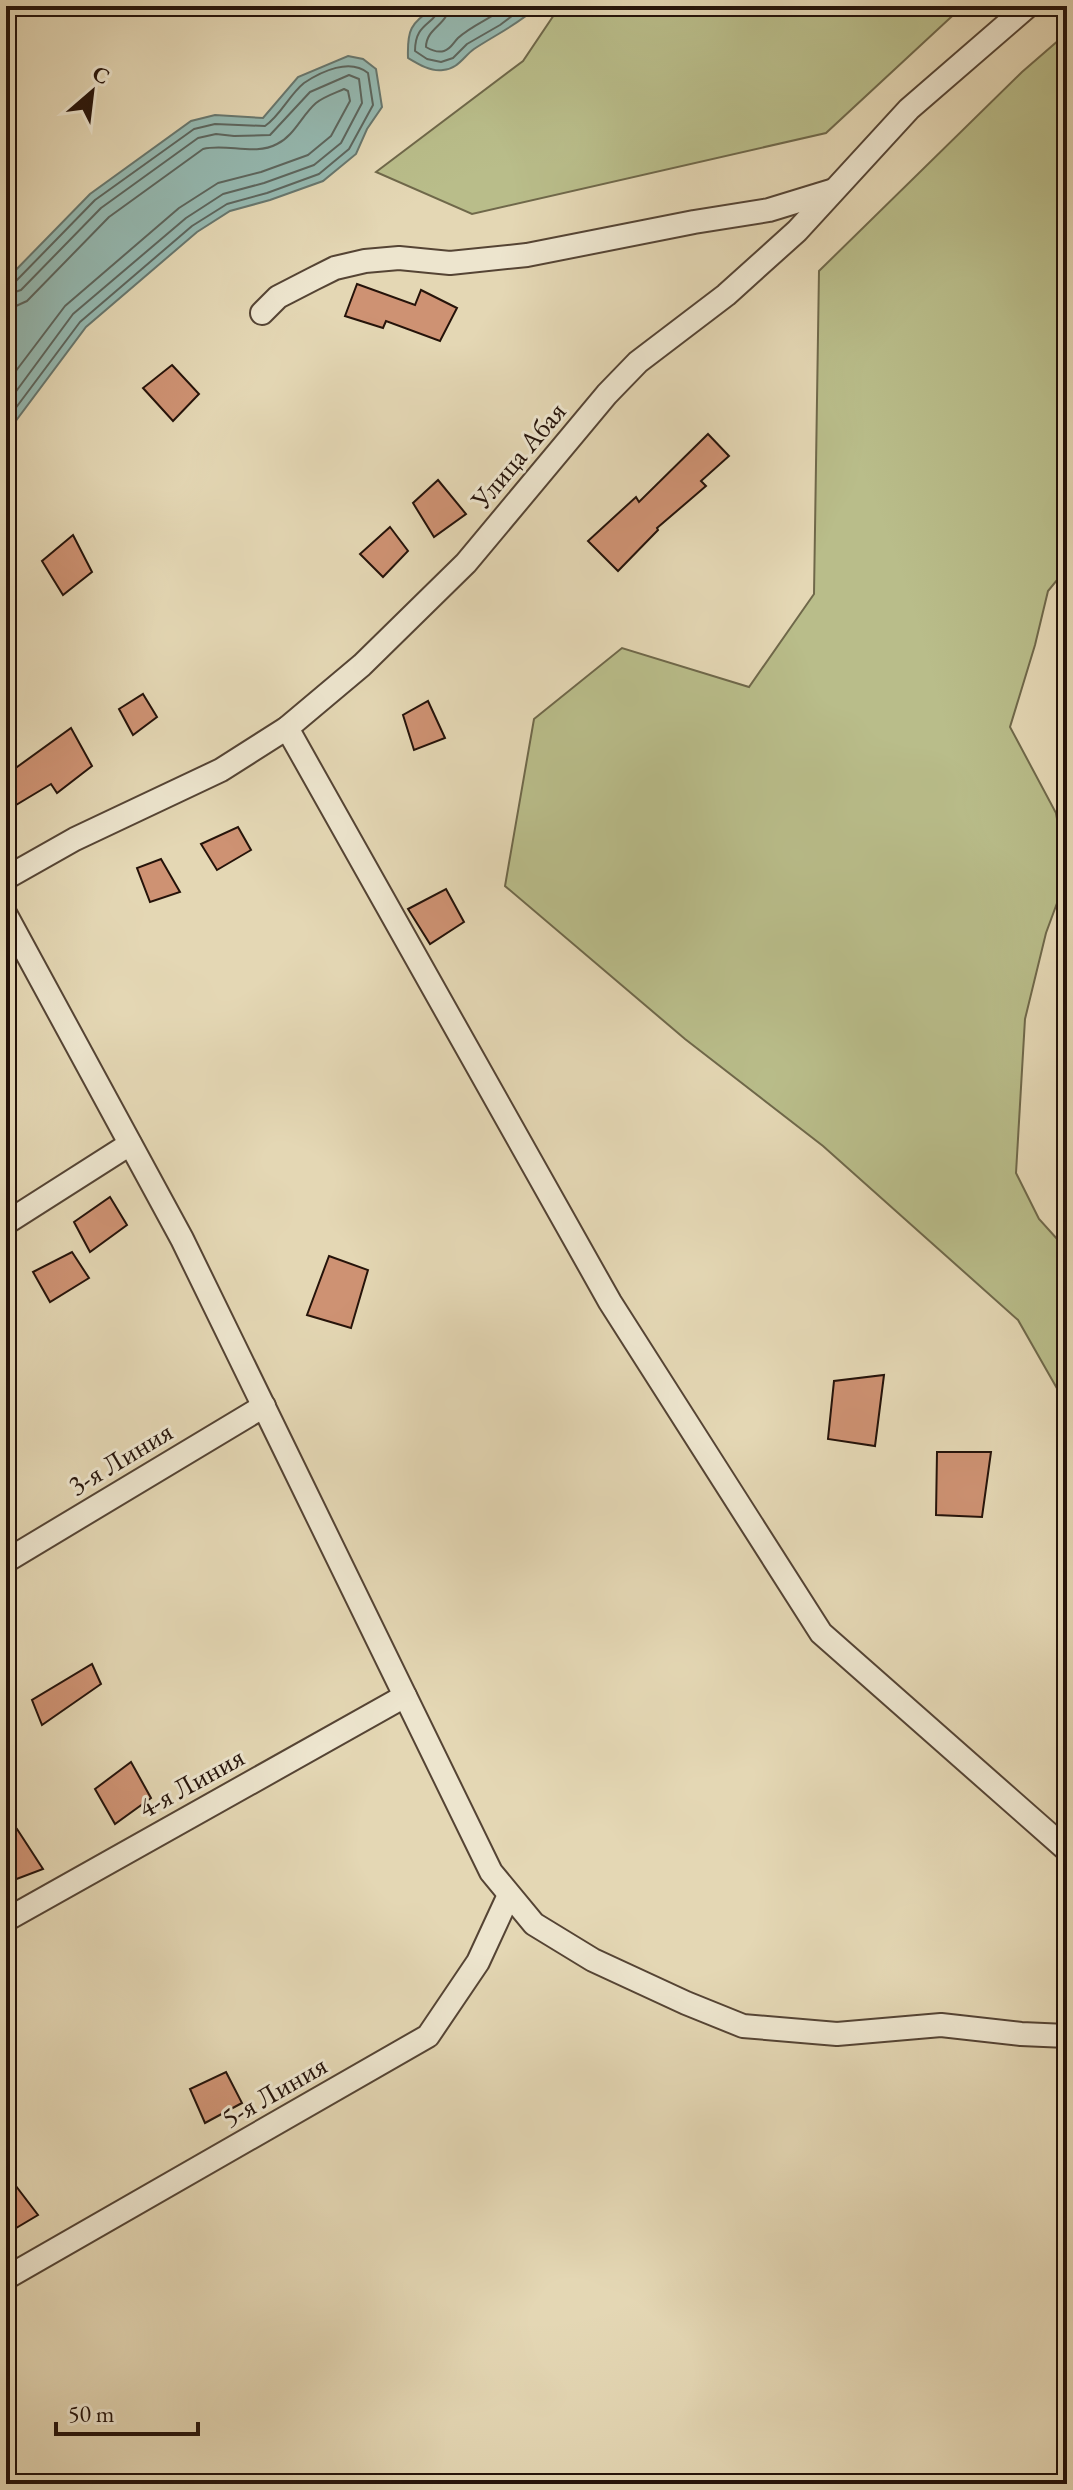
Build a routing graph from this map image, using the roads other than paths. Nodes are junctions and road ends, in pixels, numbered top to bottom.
1 (1028, 6) edge
2 (834, 190) junction
3 (262, 313) dead end
4 (287, 728) junction
5 (6, 878) edge
6 (6, 915) edge
7 (130, 1144) junction
8 (6, 1223) edge
9 (264, 1406) junction
10 (6, 1561) edge
11 (405, 1696) junction
12 (1067, 1850) edge
13 (509, 1895) junction
14 (6, 1920) edge
15 (1067, 2036) edge
16 (6, 2278) edge

1 - 2 street, Улица Абая
2 - 3 street
2 - 4 street, Улица Абая
4 - 5 street, Улица Абая
4 - 12 street
6 - 7 street
7 - 8 street
7 - 9 street
9 - 10 street, 3-я Линия
9 - 11 street
11 - 13 street
11 - 14 street, 4-я Линия
13 - 15 street
13 - 16 street, 5-я Линия

